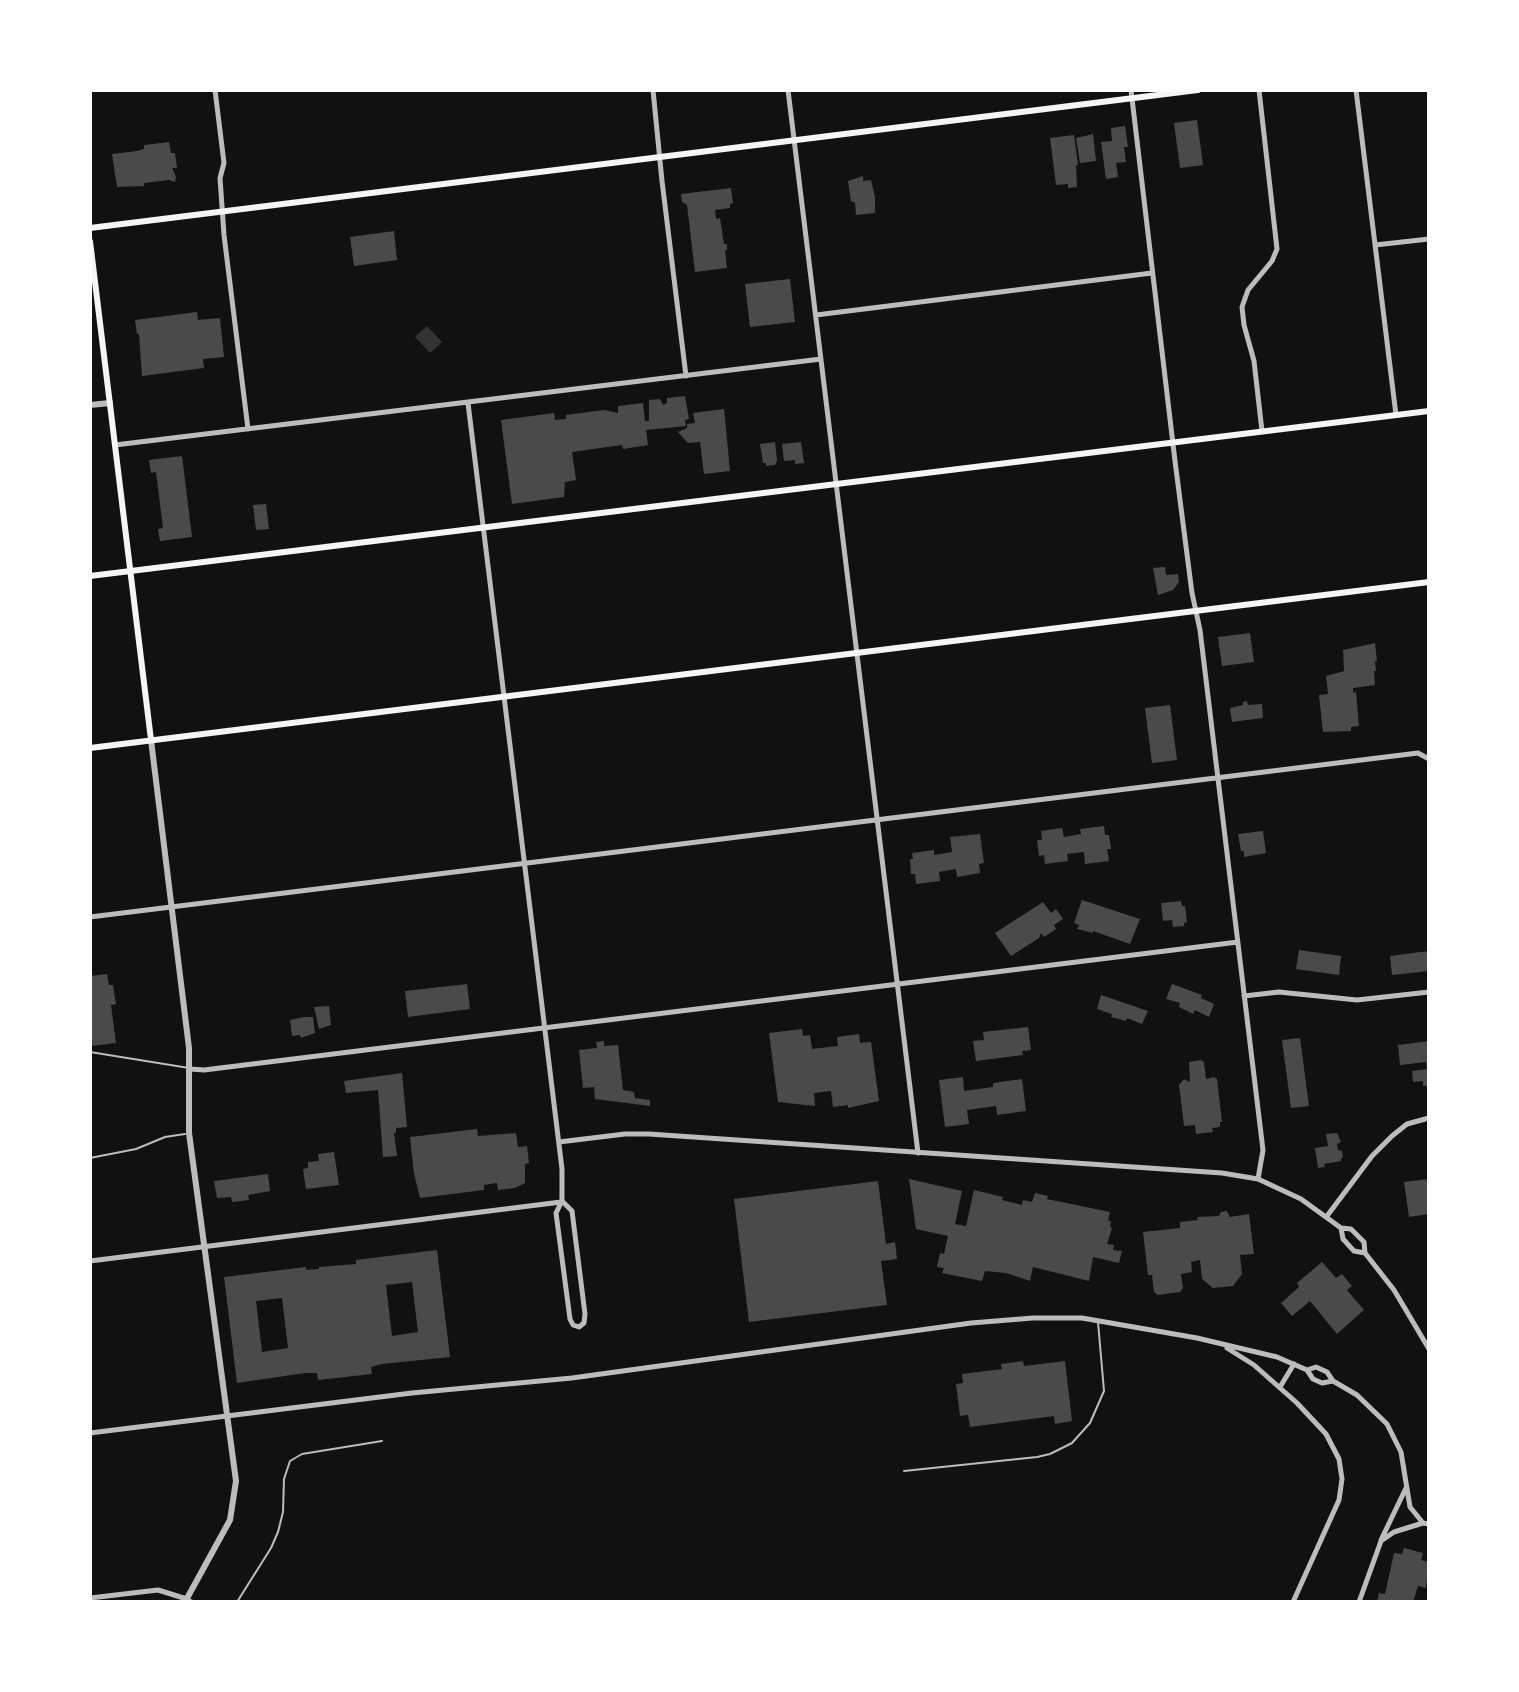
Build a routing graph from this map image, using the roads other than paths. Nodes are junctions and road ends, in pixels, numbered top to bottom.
1 (215, 90) edge
2 (653, 90) edge
3 (788, 90) edge
4 (1198, 90) edge
5 (1259, 90) edge
6 (1356, 90) edge
7 (1132, 94) edge
8 (794, 141) junction
9 (660, 158) junction
10 (222, 212) junction
11 (90, 228) edge
12 (1429, 239) edge
13 (90, 241) edge
14 (1375, 245) junction
15 (1153, 273) junction
16 (816, 315) junction
17 (821, 359) junction
18 (686, 376) junction
19 (110, 403) junction
20 (468, 403) junction
21 (90, 405) edge
22 (1429, 411) edge
23 (1396, 415) junction
24 (248, 429) junction
25 (1262, 431) junction
26 (1173, 443) junction
27 (115, 445) junction
28 (837, 483) junction
29 (484, 527) junction
30 (131, 571) junction
31 (90, 576) edge
32 (1429, 582) edge
33 (1196, 610) junction
34 (858, 653) junction
35 (505, 696) junction
36 (151, 740) junction
37 (90, 748) edge
38 (1429, 759) edge
39 (1218, 779) junction
40 (879, 821) junction
41 (526, 864) junction
42 (172, 907) junction
43 (90, 917) edge
44 (1238, 942) junction
45 (898, 984) junction
46 (1429, 992) edge
47 (1244, 996) junction
48 (545, 1028) junction
49 (90, 1052) edge
50 (190, 1069) junction
51 (1429, 1118) edge
52 (189, 1133) junction
53 (559, 1142) junction
54 (918, 1153) junction
55 (90, 1158) edge
56 (1258, 1179) junction
57 (562, 1201) junction
58 (1327, 1216) junction
59 (1341, 1228) junction
60 (204, 1246) junction
61 (1365, 1253) junction
62 (90, 1261) edge
63 (1098, 1320) junction
64 (1223, 1346) junction
65 (1429, 1349) edge
66 (1294, 1364) junction
67 (1307, 1370) junction
68 (1333, 1381) junction
69 (1280, 1387) junction
70 (227, 1416) junction
71 (90, 1433) edge
72 (382, 1441) dead end
73 (904, 1471) dead end
74 (1406, 1487) junction
75 (1426, 1524) edge
76 (1381, 1541) junction
77 (90, 1598) edge
78 (186, 1600) edge
79 (195, 1602) edge
80 (237, 1602) edge
81 (1293, 1602) edge
82 (1359, 1602) edge

1 - 10 street
2 - 9 street
3 - 8 street
4 - 7 main road
5 - 25 street
6 - 14 street
7 - 8 main road
7 - 15 street
8 - 9 main road
8 - 16 street
9 - 10 main road
9 - 18 street
10 - 11 main road
10 - 24 street
12 - 14 street
13 - 19 main road
14 - 23 street
15 - 16 street
15 - 26 street
16 - 17 street
17 - 18 street
17 - 28 street
18 - 20 street
19 - 21 street
19 - 27 main road
20 - 24 street
20 - 29 street
22 - 23 main road
23 - 25 main road
24 - 27 street
25 - 26 main road
26 - 28 main road
26 - 33 street
27 - 30 main road
28 - 29 main road
28 - 34 street
29 - 30 main road
29 - 35 street
30 - 31 main road
30 - 36 main road
32 - 33 main road
33 - 34 main road
33 - 39 street
34 - 35 main road
34 - 40 street
35 - 36 main road
35 - 41 street
36 - 37 main road
36 - 42 street
38 - 39 street
39 - 40 street
39 - 44 street
40 - 41 street
40 - 45 street
41 - 42 street
41 - 48 street
42 - 43 street
42 - 50 street
44 - 45 street
44 - 47 street
45 - 48 street
45 - 54 street
46 - 47 street
47 - 56 street
48 - 50 street
48 - 53 street
49 - 50 lane
50 - 52 street
51 - 58 street
52 - 55 lane
52 - 60 street
53 - 54 street
53 - 57 street
54 - 56 street
56 - 58 street
57 - 57 street
57 - 60 street
58 - 59 street
59 - 61 street
59 - 61 street
60 - 62 street
60 - 70 street
61 - 65 street
63 - 64 street
63 - 70 street
63 - 73 lane
64 - 66 street
64 - 69 street
66 - 67 street
66 - 69 street
67 - 68 street
67 - 68 street
68 - 74 street
69 - 81 street
70 - 71 street
70 - 78 street
72 - 80 lane
74 - 75 street
74 - 76 street
75 - 76 street
76 - 82 street
77 - 78 street
78 - 79 lane

